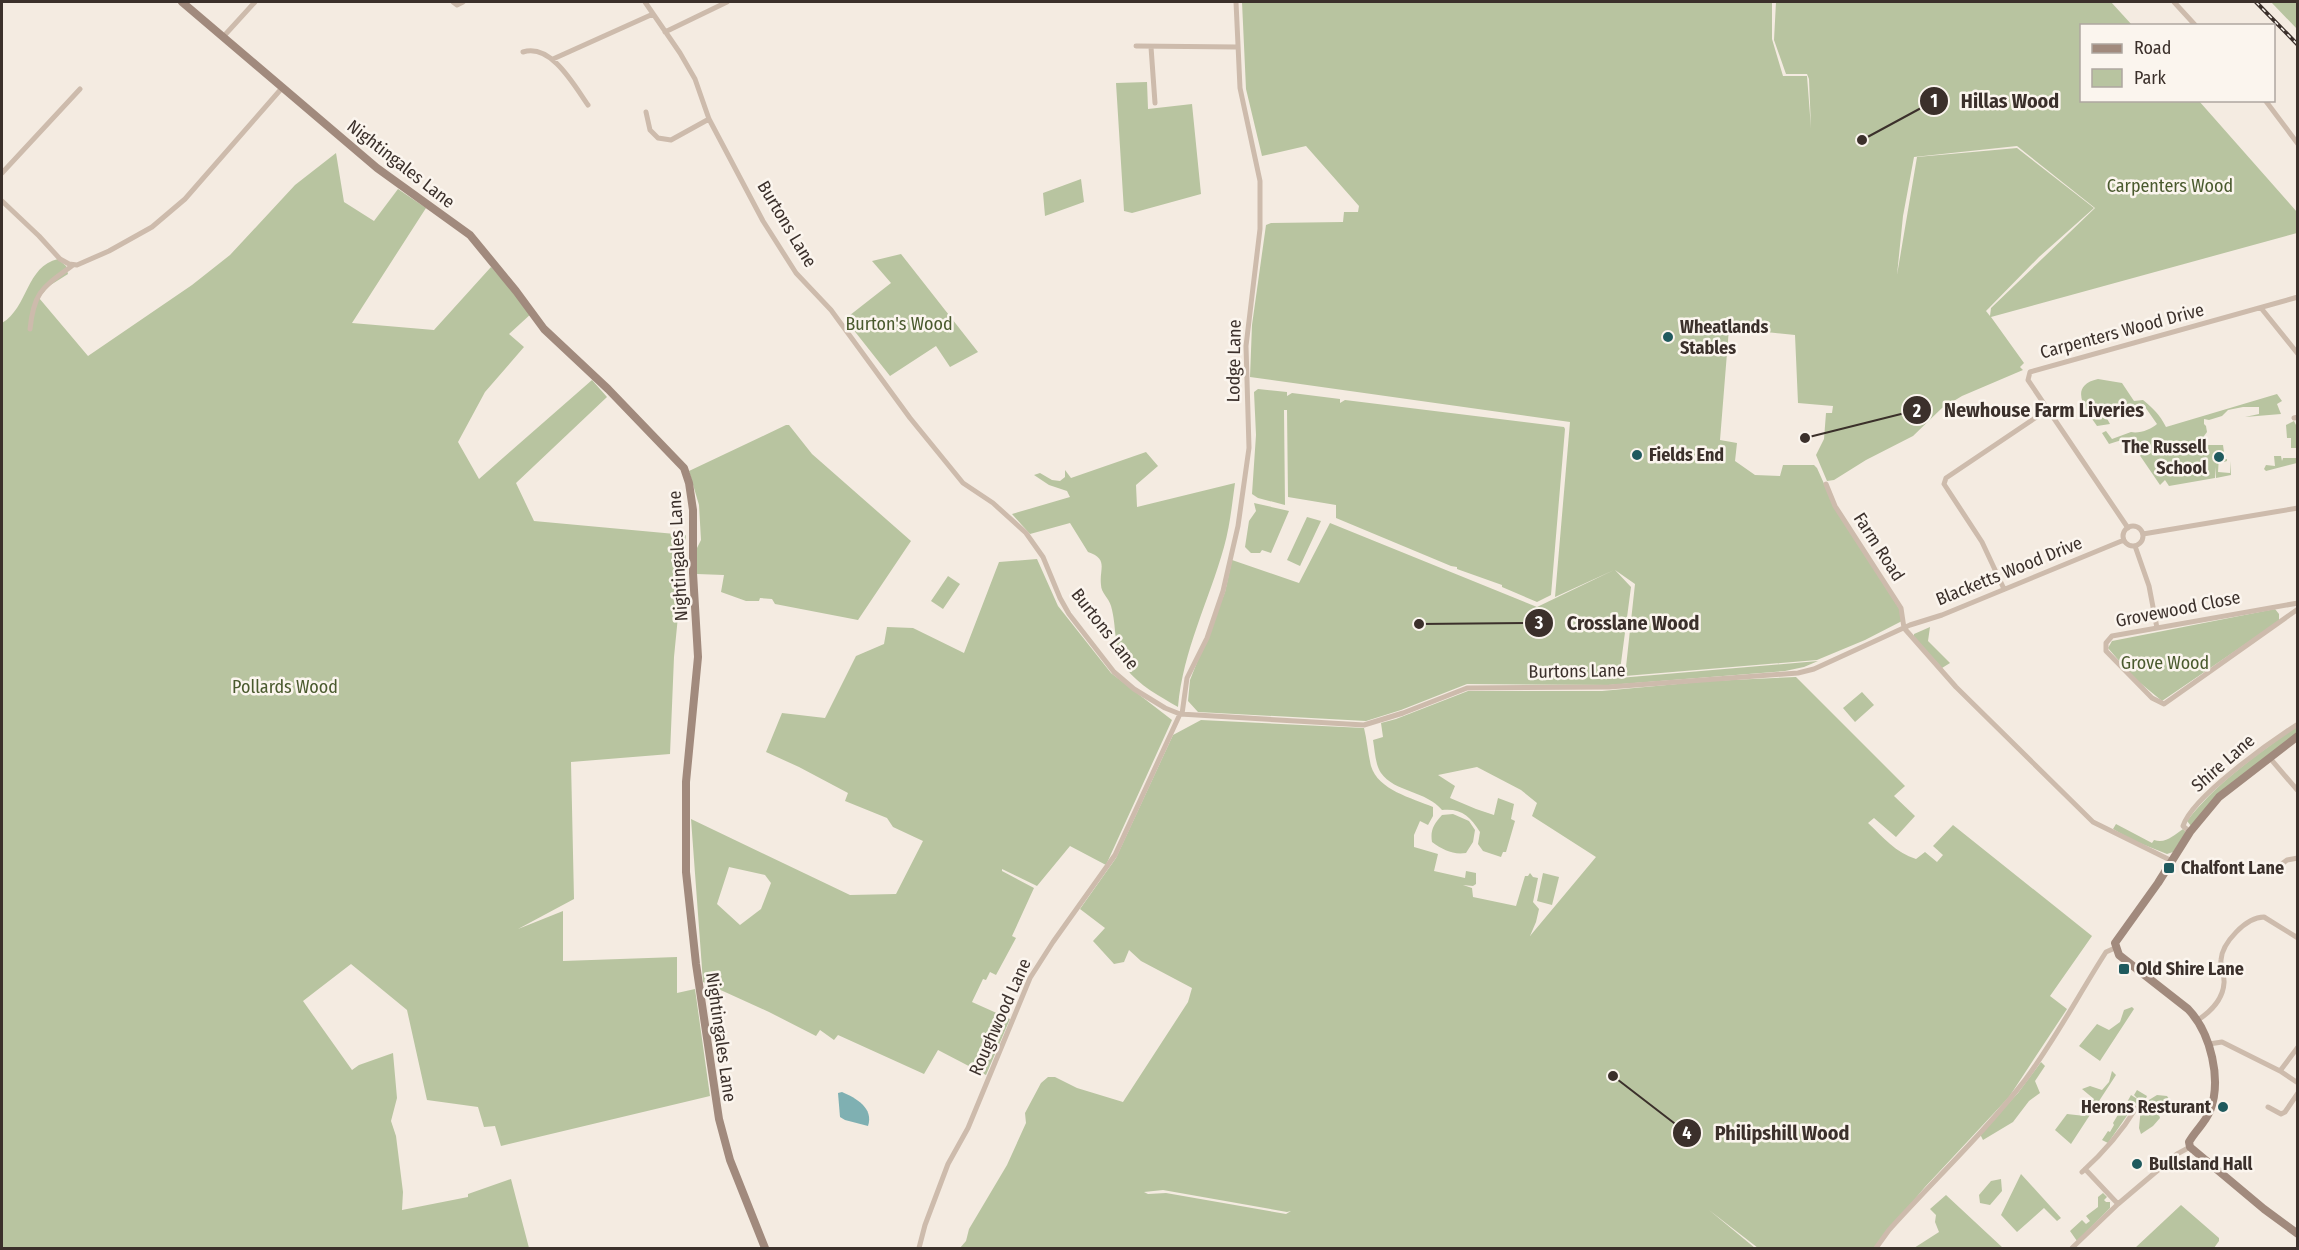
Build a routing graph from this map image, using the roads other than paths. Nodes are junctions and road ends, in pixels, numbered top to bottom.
1 (182, 2) edge
2 (255, 2) edge
3 (645, 2) edge
4 (727, 2) edge
5 (1236, 2) edge
6 (2174, 2) edge
7 (653, 14) junction
8 (2194, 24) edge
9 (665, 32) junction
10 (223, 37) junction
11 (1136, 46) dead end
12 (1151, 47) junction
13 (1237, 47) junction
14 (523, 52) dead end
15 (554, 59) junction
16 (282, 88) junction
17 (80, 89) dead end
18 (2266, 102) edge
19 (1155, 103) dead end
20 (588, 105) dead end
21 (646, 112) dead end
22 (709, 119) junction
23 (2298, 144) edge
24 (2, 173) edge
25 (2, 201) edge
26 (73, 266) junction
27 (2298, 297) edge
28 (2261, 308) junction
29 (30, 329) dead end
30 (2298, 354) edge
31 (2047, 410) junction
32 (1826, 484) dead end
33 (2298, 508) edge
34 (2128, 528) junction
35 (2143, 534) junction
36 (2124, 540) junction
37 (2135, 546) junction
38 (2004, 589) junction
39 (2298, 603) edge
40 (2277, 606) junction
41 (2298, 609) edge
42 (2284, 620) junction
43 (1904, 628) junction
44 (2157, 628) junction
45 (1181, 714) junction
46 (2298, 724) edge
47 (2298, 736) edge
48 (2269, 757) junction
49 (2298, 791) edge
50 (2190, 832) junction
51 (2298, 858) edge
52 (2172, 861) junction
53 (2275, 869) dead end
54 (2298, 938) edge
55 (2115, 948) junction
56 (2198, 1020) junction
57 (2209, 1044) junction
58 (2298, 1047) edge
59 (2280, 1071) junction
60 (2298, 1083) edge
61 (2298, 1093) edge
62 (2268, 1107) dead end
63 (2136, 1111) dead end
64 (2190, 1147) junction
65 (2118, 1204) junction
66 (2298, 1234) edge
67 (765, 1248) edge
68 (919, 1248) edge
69 (1876, 1248) edge
70 (2072, 1248) edge

1 - 10 main road, Nightingales Lane
2 - 10 street
3 - 7 street, Burtons Lane
4 - 9 street
5 - 13 street, Lodge Lane
6 - 8 street
7 - 9 street, Burtons Lane
7 - 15 street
9 - 22 street, Burtons Lane
10 - 16 main road, Nightingales Lane
11 - 12 street
12 - 13 street
12 - 19 street
13 - 45 street, Lodge Lane
14 - 15 street
15 - 20 street
16 - 26 street
16 - 67 main road, Nightingales Lane
17 - 24 street
18 - 23 street
21 - 22 street
22 - 45 street, Burtons Lane
25 - 26 street
26 - 29 street
27 - 28 street, Carpenters Wood Drive
28 - 30 street
28 - 31 street, Carpenters Wood Drive
31 - 34 street, Carpenters Wood Drive
31 - 38 street
32 - 43 street, Farm Road
33 - 35 street
34 - 35 street
34 - 36 street
35 - 37 street
36 - 37 street
36 - 38 street, Blacketts Wood Drive
37 - 44 street
38 - 43 street, Blacketts Wood Drive
39 - 40 street, Grovewood Close
40 - 42 street
40 - 44 street, Grovewood Close
41 - 42 street, Grovewood Close
42 - 44 street, Grovewood Close
43 - 45 street, Burtons Lane
43 - 52 street
45 - 68 street, Roughwood Lane
46 - 50 street, Shire Lane
47 - 48 main road, Shire Lane
48 - 49 street
48 - 50 main road, Shire Lane
50 - 52 main road, Shire Lane
51 - 53 street
52 - 55 main road, Shire Lane
54 - 56 street
55 - 56 main road
55 - 69 street
56 - 57 main road
57 - 59 street
57 - 64 main road
58 - 59 street
59 - 60 street
61 - 62 street
63 - 65 street
64 - 65 street
64 - 66 main road
65 - 70 street

